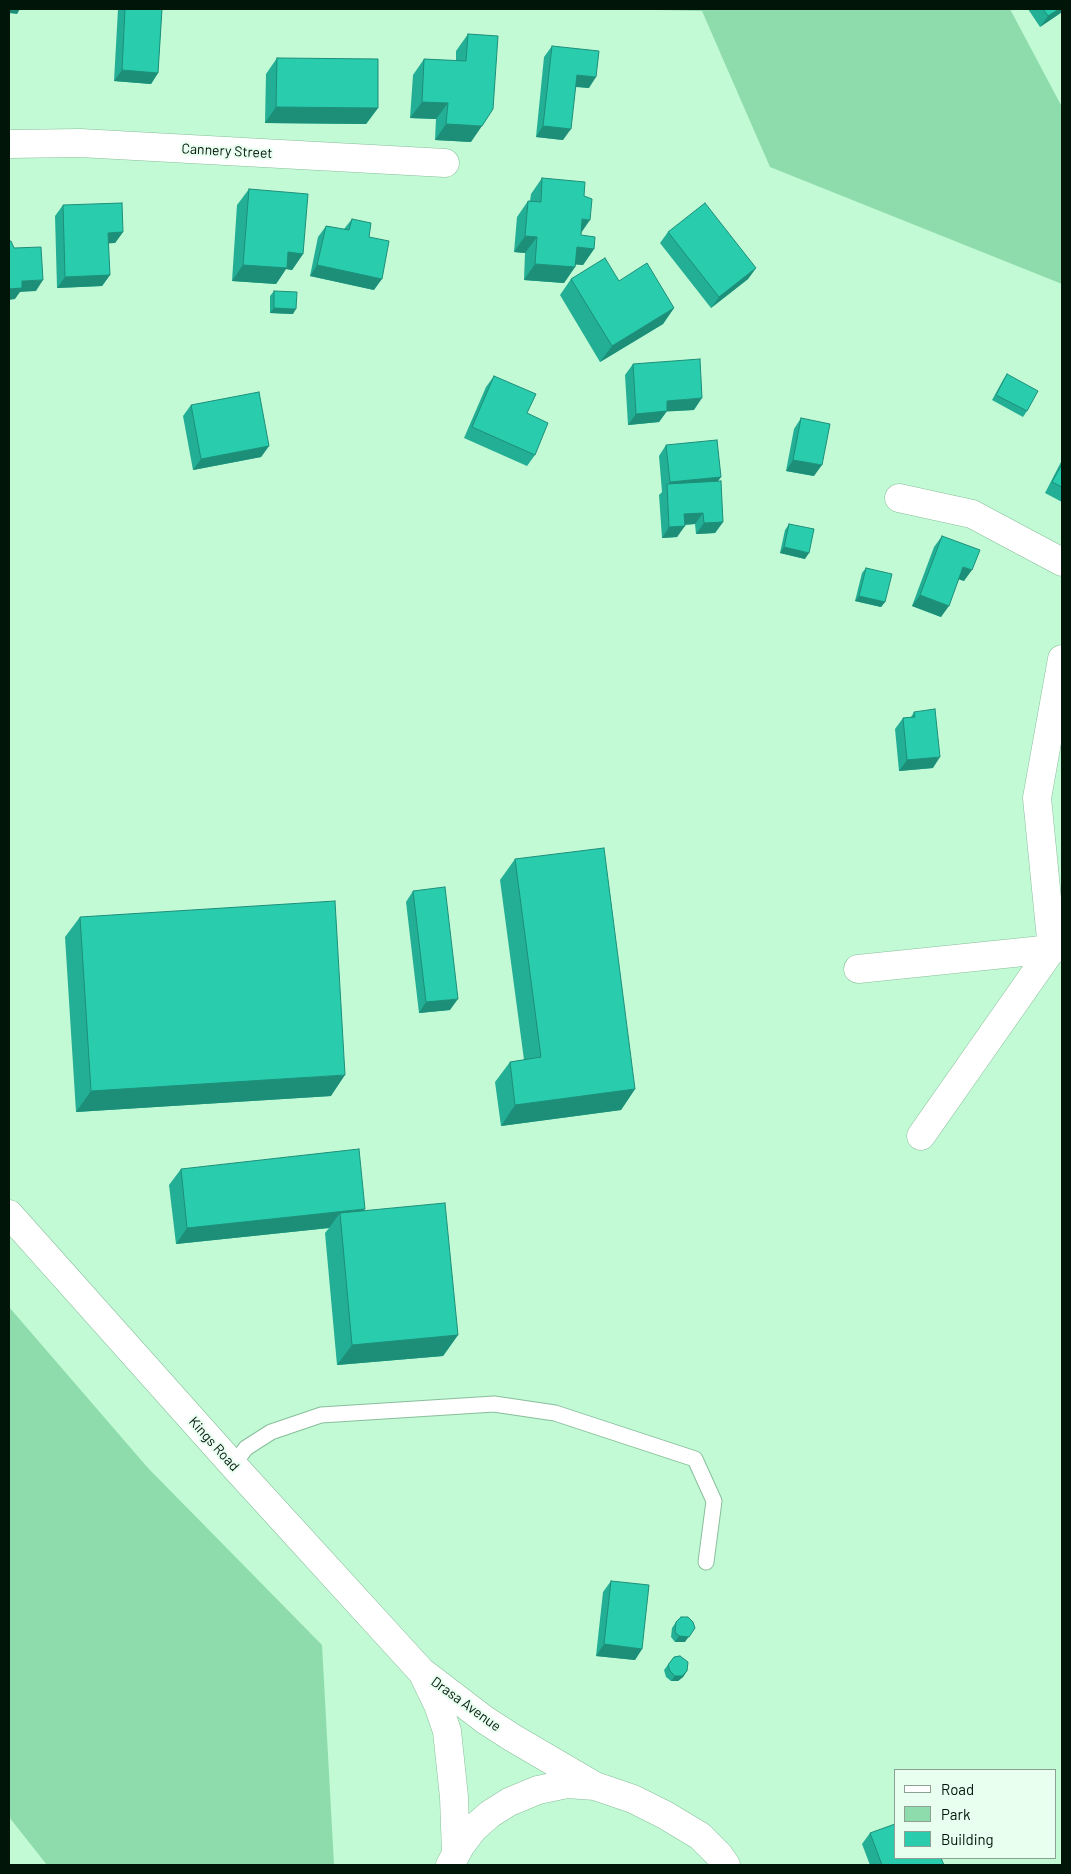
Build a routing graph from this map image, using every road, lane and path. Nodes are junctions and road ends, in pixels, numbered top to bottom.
1 (9, 144) edge
2 (445, 163) dead end
3 (899, 498) dead end
4 (1062, 562) edge
5 (1062, 659) edge
6 (1057, 948) edge
7 (858, 969) dead end
8 (921, 1136) dead end
9 (9, 1214) edge
10 (233, 1465) junction
11 (706, 1562) dead end
12 (421, 1671) junction
13 (594, 1786) junction
14 (453, 1859) edge
15 (726, 1865) edge

1 - 2 main road, Cannery Street
3 - 4 main road
5 - 6 main road
6 - 7 main road
6 - 8 main road
9 - 10 main road, Kings Road
10 - 11 lane
10 - 12 main road, Kings Road
12 - 13 main road, Drasa Avenue
12 - 14 main road, Drasa Avenue
13 - 14 main road
13 - 15 main road

